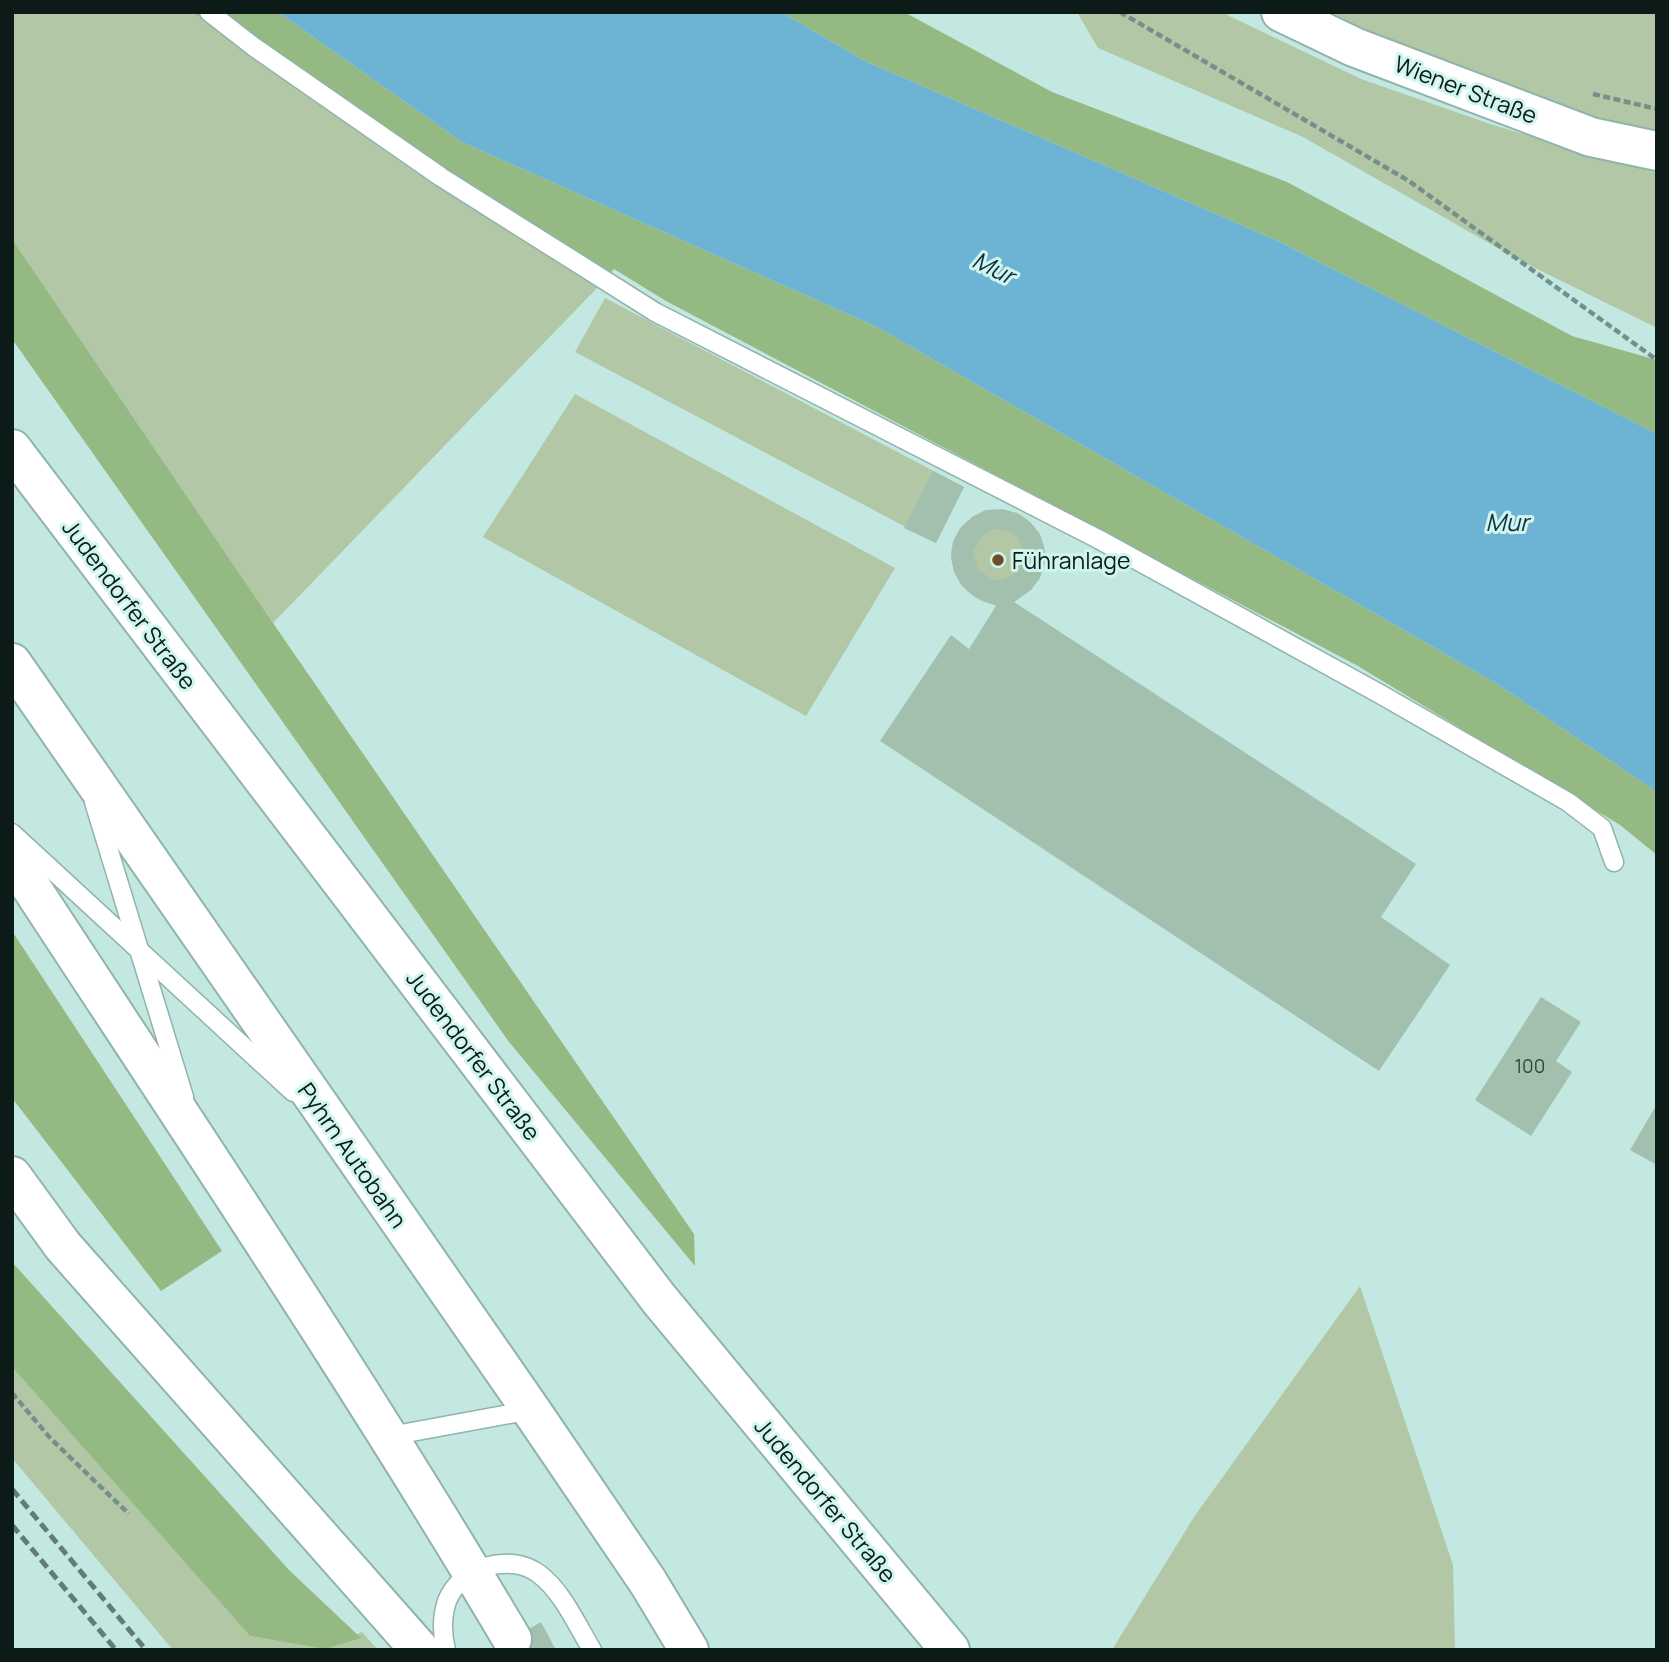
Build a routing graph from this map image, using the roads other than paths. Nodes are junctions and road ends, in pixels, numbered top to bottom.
1 (209, 12) edge
2 (1281, 12) edge
3 (1657, 151) edge
4 (12, 449) edge
5 (12, 663) edge
6 (81, 762) junction
7 (12, 833) edge
8 (12, 858) edge
9 (1614, 862) dead end
10 (141, 952) junction
11 (338, 1133) junction
12 (197, 1138) junction
13 (12, 1176) edge
14 (531, 1410) junction
15 (390, 1436) junction
16 (472, 1572) junction
17 (512, 1639) dead end
18 (420, 1650) edge
19 (446, 1650) edge
20 (592, 1650) edge
21 (689, 1650) edge
22 (950, 1650) edge

1 - 9 lane
2 - 3 main road, Wiener Straße
4 - 22 main road, Judendorfer Straße
5 - 6 main road, Pyhrn Autobahn
6 - 10 lane
6 - 11 main road, Pyhrn Autobahn
7 - 10 lane
8 - 12 main road
10 - 11 lane
10 - 12 lane
11 - 14 main road, Pyhrn Autobahn
12 - 15 main road
13 - 18 main road
14 - 15 lane
14 - 21 main road, Pyhrn Autobahn
15 - 16 main road
16 - 17 main road
16 - 19 lane
16 - 20 lane

